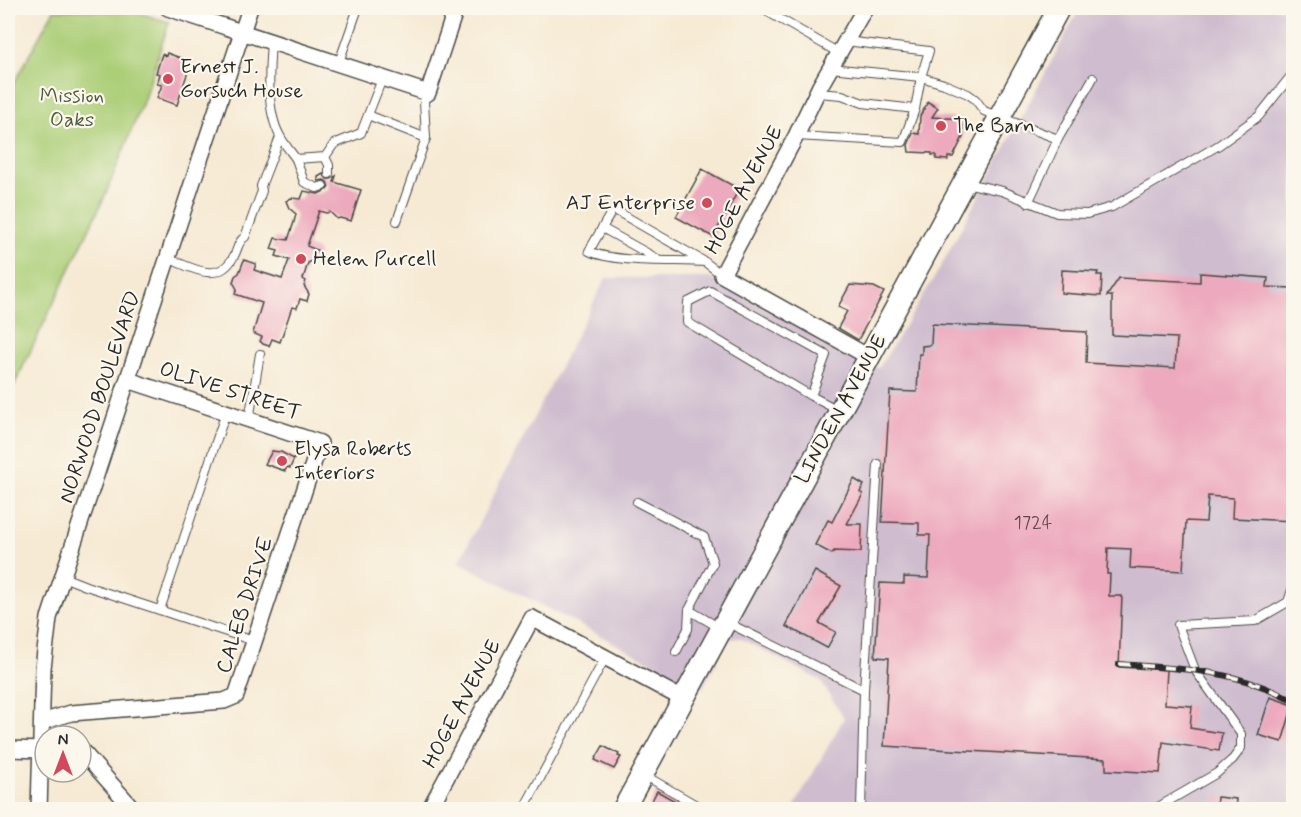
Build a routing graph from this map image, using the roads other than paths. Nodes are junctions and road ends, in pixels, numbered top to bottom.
1 (168, 8) edge
2 (250, 8) edge
3 (358, 8) edge
4 (456, 8) edge
5 (760, 8) edge
6 (865, 8) edge
7 (1059, 8) edge
8 (242, 32) junction
9 (271, 42) junction
10 (842, 47) junction
11 (338, 65) junction
12 (830, 68) junction
13 (1293, 72) edge
14 (921, 77) junction
15 (1093, 78) dead end
16 (382, 79) junction
17 (428, 93) junction
18 (818, 93) junction
19 (915, 109) junction
20 (368, 116) junction
21 (999, 116) junction
22 (796, 136) junction
23 (280, 137) junction
24 (426, 138) junction
25 (1058, 139) junction
26 (325, 157) junction
27 (296, 159) junction
28 (329, 174) dead end
29 (964, 183) junction
30 (323, 186) dead end
31 (1028, 203) junction
32 (397, 221) dead end
33 (602, 228) junction
34 (168, 258) junction
35 (658, 260) junction
36 (705, 262) junction
37 (722, 275) junction
38 (260, 354) dead end
39 (869, 357) junction
40 (128, 380) junction
41 (811, 396) junction
42 (839, 411) junction
43 (226, 412) junction
44 (249, 420) junction
45 (320, 443) joint
46 (878, 464) dead end
47 (637, 502) dead end
48 (63, 577) junction
49 (1293, 584) edge
50 (1291, 604) edge
51 (160, 610) junction
52 (689, 610) junction
53 (723, 625) junction
54 (255, 642) junction
55 (676, 652) dead end
56 (605, 658) junction
57 (864, 690) junction
58 (683, 699) junction
59 (42, 722) joint
60 (8, 749) edge
61 (33, 750) edge
62 (93, 764) edge
63 (642, 775) junction
64 (41, 784) edge
65 (39, 810) edge
66 (134, 810) edge
67 (429, 810) edge
68 (523, 810) edge
69 (623, 810) edge
70 (705, 810) edge
71 (861, 810) edge
72 (1153, 810) edge

1 - 8 street
2 - 8 street, NORWOOD BOULEVARD
3 - 11 lane
4 - 17 street
5 - 10 lane
6 - 10 street, HOGE AVENUE
7 - 21 street, LINDEN AVENUE
8 - 9 street
8 - 34 street, NORWOOD BOULEVARD
9 - 11 street
9 - 23 lane
10 - 12 street, HOGE AVENUE
10 - 14 lane
11 - 16 street
12 - 14 lane
12 - 18 street, HOGE AVENUE
13 - 31 lane
14 - 19 lane
14 - 21 lane
15 - 25 lane
16 - 17 street
16 - 20 lane
17 - 24 lane
18 - 19 lane
18 - 22 street, HOGE AVENUE
19 - 22 lane
20 - 24 lane
20 - 26 lane
21 - 25 lane
21 - 29 street, LINDEN AVENUE
22 - 37 street, HOGE AVENUE
23 - 27 lane
23 - 34 lane
24 - 32 lane
25 - 31 lane
26 - 27 lane
26 - 28 lane
27 - 30 lane
29 - 31 lane
29 - 39 street, LINDEN AVENUE
33 - 35 lane
33 - 35 lane
33 - 36 lane
34 - 40 street, NORWOOD BOULEVARD
35 - 36 lane
36 - 37 lane
37 - 39 street, HOGE AVENUE
38 - 44 lane
39 - 42 street, LINDEN AVENUE
40 - 43 street, OLIVE STREET
40 - 48 street, NORWOOD BOULEVARD
41 - 41 lane
41 - 42 lane
42 - 53 street, LINDEN AVENUE
43 - 44 street, OLIVE STREET
43 - 51 lane
44 - 45 street, OLIVE STREET
45 - 54 street, CALEB DRIVE
46 - 57 lane
47 - 52 lane
48 - 51 lane
48 - 59 street, NORWOOD BOULEVARD
49 - 50 lane
50 - 72 lane
51 - 54 lane
52 - 53 lane
52 - 55 lane
53 - 57 lane
53 - 58 street, LINDEN AVENUE
54 - 59 street, CALEB DRIVE
56 - 58 street
56 - 67 street, HOGE AVENUE
56 - 68 lane
57 - 71 lane
58 - 63 street, LINDEN AVENUE
60 - 61 street
62 - 66 street
63 - 69 street, LINDEN AVENUE
63 - 70 lane
64 - 65 street, NORWOOD BOULEVARD

